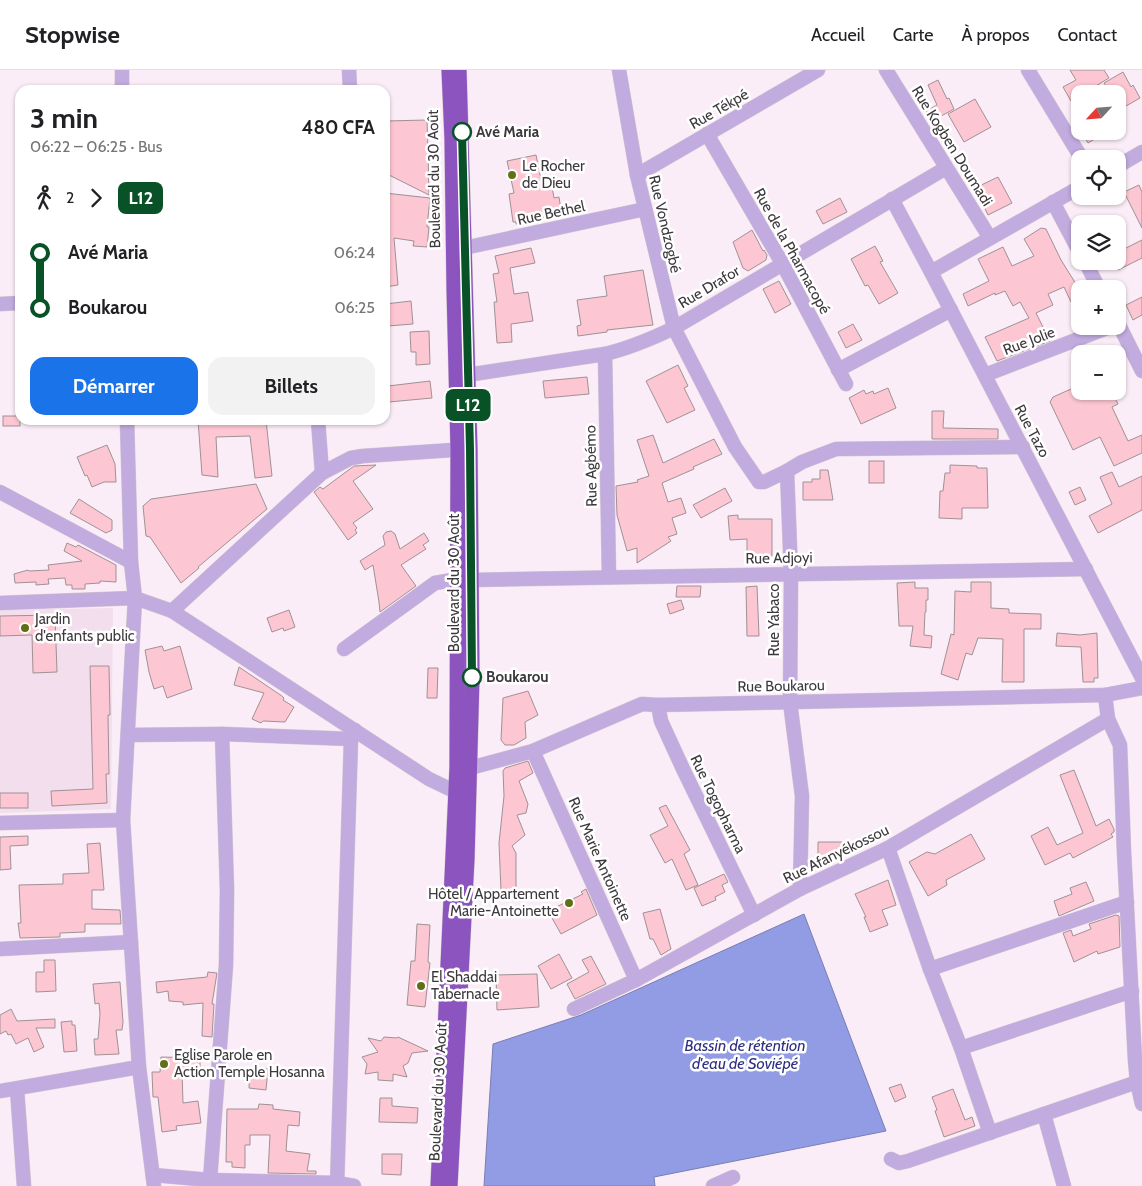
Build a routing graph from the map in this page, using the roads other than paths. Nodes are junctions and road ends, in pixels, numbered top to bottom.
1 (122, 70) edge
2 (349, 70) edge
3 (449, 70) edge
4 (459, 70) edge
5 (620, 70) edge
6 (818, 70) edge
7 (886, 70) edge
8 (1028, 70) edge
9 (122, 85) edge
10 (350, 85) edge
11 (707, 134) junction
12 (1077, 150) edge
13 (1142, 152) edge
14 (1126, 161) edge
15 (946, 168) junction
16 (637, 175) junction
17 (1071, 192) edge
18 (892, 200) junction
19 (1053, 202) junction
20 (645, 209) junction
21 (1071, 236) edge
22 (990, 238) junction
23 (464, 248) junction
24 (782, 263) junction
25 (931, 272) junction
26 (15, 303) edge
27 (0, 304) edge
28 (951, 310) junction
29 (674, 328) junction
30 (1089, 335) edge
31 (1124, 335) edge
32 (605, 354) junction
33 (838, 370) junction
34 (1142, 371) edge
35 (985, 375) junction
36 (467, 376) junction
37 (846, 384) dead end
38 (127, 425) edge
39 (318, 425) edge
40 (1023, 447) junction
41 (464, 449) junction
42 (788, 471) junction
43 (322, 473) junction
44 (0, 492) edge
45 (131, 562) junction
46 (1086, 569) junction
47 (791, 574) junction
48 (610, 578) junction
49 (465, 580) junction
50 (136, 598) junction
51 (0, 603) edge
52 (172, 611) junction
53 (344, 649) dead end
54 (1142, 678) edge
55 (1142, 688) edge
56 (1104, 695) junction
57 (790, 702) junction
58 (658, 705) junction
59 (1108, 719) junction
60 (222, 734) junction
61 (353, 734) junction
62 (128, 735) junction
63 (534, 751) junction
64 (464, 768) junction
65 (462, 793) junction
66 (123, 820) junction
67 (0, 823) edge
68 (888, 848) junction
69 (800, 889) junction
70 (1127, 902) junction
71 (754, 914) junction
72 (131, 942) junction
73 (0, 949) edge
74 (930, 969) junction
75 (636, 980) junction
76 (1132, 991) junction
77 (574, 1009) dead end
78 (961, 1048) junction
79 (140, 1067) junction
80 (1137, 1082) junction
81 (18, 1089) junction
82 (0, 1092) edge
83 (1142, 1104) edge
84 (1044, 1114) junction
85 (990, 1134) junction
86 (446, 1155) junction
87 (891, 1159) dead end
88 (734, 1177) dead end
89 (210, 1180) junction
90 (153, 1181) edge
91 (337, 1185) edge
92 (24, 1186) edge
93 (354, 1186) edge
94 (438, 1186) edge
95 (450, 1186) edge
96 (713, 1186) edge
97 (1064, 1186) edge

1 - 9 street
2 - 10 street
3 - 41 highway, Boulevard du 30 Août
4 - 23 highway, Boulevard du 30 Août
5 - 16 street, Rue Vondzogbé
6 - 11 street, Rue Tékpé
7 - 15 street, Rue Kogben Doumadi
8 - 12 street
11 - 16 street, Rue Tékpé
11 - 24 street, Rue de la Pharmacopé
13 - 14 street
15 - 18 street, Rue Drafor
15 - 22 street, Rue Kogben Doumadi
16 - 20 street, Rue Vondzogbé
17 - 19 street
18 - 24 street, Rue Drafor
18 - 25 street, Rue Tazo
19 - 21 street
19 - 22 street
20 - 23 street, Rue Bethel
20 - 29 street, Rue Vondzogbé
22 - 25 street
23 - 36 highway, Boulevard du 30 Août
24 - 29 street, Rue Drafor
24 - 33 street, Rue de la Pharmacopé
25 - 28 street, Rue Tazo
26 - 27 street
28 - 33 street
28 - 35 street, Rue Tazo
29 - 32 street, Rue Drafor
29 - 42 street, Rue Vondzogbé
30 - 35 street, Rue Jolie
31 - 34 street
32 - 36 street, Rue Drafor
32 - 48 street, Rue Agbémo
33 - 37 street, Rue de la Pharmacopé
35 - 40 street, Rue Tazo
36 - 41 highway, Boulevard du 30 Août
38 - 45 street
39 - 43 street
40 - 42 street
40 - 46 street, Rue Tazo
41 - 43 street
41 - 49 highway, Boulevard du 30 Août
42 - 47 street, Rue Yabaco
43 - 52 street
44 - 45 street
45 - 50 street
46 - 47 street, Rue Adjoyi
46 - 54 street, Rue Tazo
47 - 48 street, Rue Adjoyi
47 - 57 street, Rue Yabaco
48 - 49 street, Rue Adjoyi
49 - 53 street, Rue Adjoyi
49 - 64 highway, Boulevard du 30 Août
50 - 51 street
50 - 52 street
50 - 62 street
52 - 61 street
55 - 56 street, Rue Boukarou
56 - 57 street, Rue Boukarou
56 - 59 street
57 - 58 street, Rue Boukarou
57 - 69 street, Rue Yabaco
58 - 63 street, Rue Boukarou
58 - 71 street, Rue Togopharma
59 - 68 street, Rue Afanyékossou
59 - 70 street
60 - 61 street
60 - 62 street
60 - 89 street
61 - 65 street
61 - 91 street
62 - 66 street
63 - 64 street, Rue Boukarou
63 - 75 street, Rue Marie Antoinette
64 - 65 highway, Boulevard du 30 Août
65 - 86 highway, Boulevard du 30 Août
66 - 67 street
66 - 72 street
68 - 69 street, Rue Afanyékossou
68 - 74 street
69 - 71 street, Rue Afanyékossou
70 - 74 street
70 - 76 street
71 - 75 street, Rue Afanyékossou
72 - 73 street
72 - 79 street
74 - 78 street
75 - 77 street, Rue Afanyékossou
76 - 78 street
76 - 80 street
78 - 85 street
79 - 81 street
79 - 90 street
80 - 83 street
80 - 84 street
81 - 82 street
81 - 92 street
84 - 85 street
84 - 97 street
85 - 87 street
86 - 94 highway, Boulevard du 30 Août
86 - 95 highway, Boulevard du 30 Août
88 - 96 street
89 - 90 street
89 - 91 street
91 - 93 street

